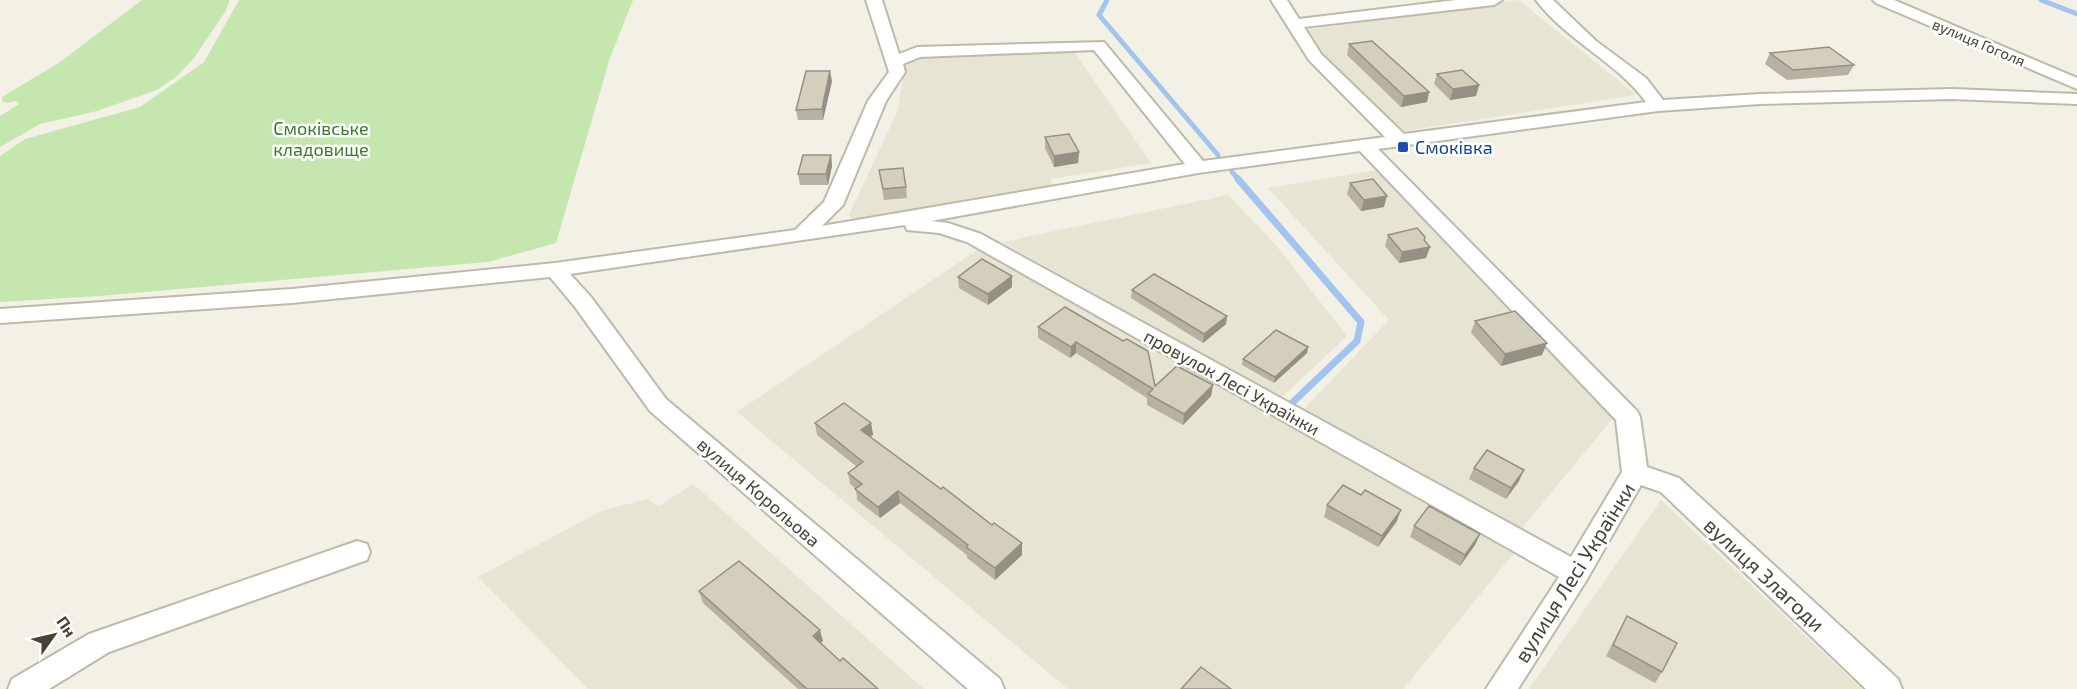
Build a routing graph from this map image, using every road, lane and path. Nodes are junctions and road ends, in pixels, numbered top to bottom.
1 (874, 0) edge
2 (1280, 0) edge
3 (1494, 0) edge
4 (1544, 0) edge
5 (1881, 0) edge
6 (1294, 24) junction
7 (894, 62) junction
8 (2077, 84) edge
9 (2077, 99) edge
10 (1658, 106) junction
11 (1399, 140) junction
12 (1364, 145) junction
13 (1198, 167) junction
14 (878, 224) junction
15 (802, 234) junction
16 (555, 270) junction
17 (0, 316) edge
18 (1635, 472) junction
19 (357, 552) dead end
20 (1576, 573) junction
21 (23, 689) edge
22 (989, 689) edge
23 (1501, 689) edge
24 (1887, 689) edge

1 - 7 street
2 - 6 street
3 - 6 street
4 - 10 street
5 - 8 street, вулиця Гоголя
6 - 11 street
7 - 13 street
7 - 15 street
9 - 10 street
10 - 11 street
11 - 12 street
12 - 13 street
12 - 18 street, вулиця Лесі Українки
13 - 14 street
14 - 15 street
14 - 20 street, провулок Лесі Українки
15 - 16 street
16 - 17 street
16 - 22 street, вулиця Корольова
18 - 20 street, вулиця Лесі Українки
18 - 24 street, вулиця Злагоди
19 - 21 street
20 - 23 street, вулиця Лесі Українки

